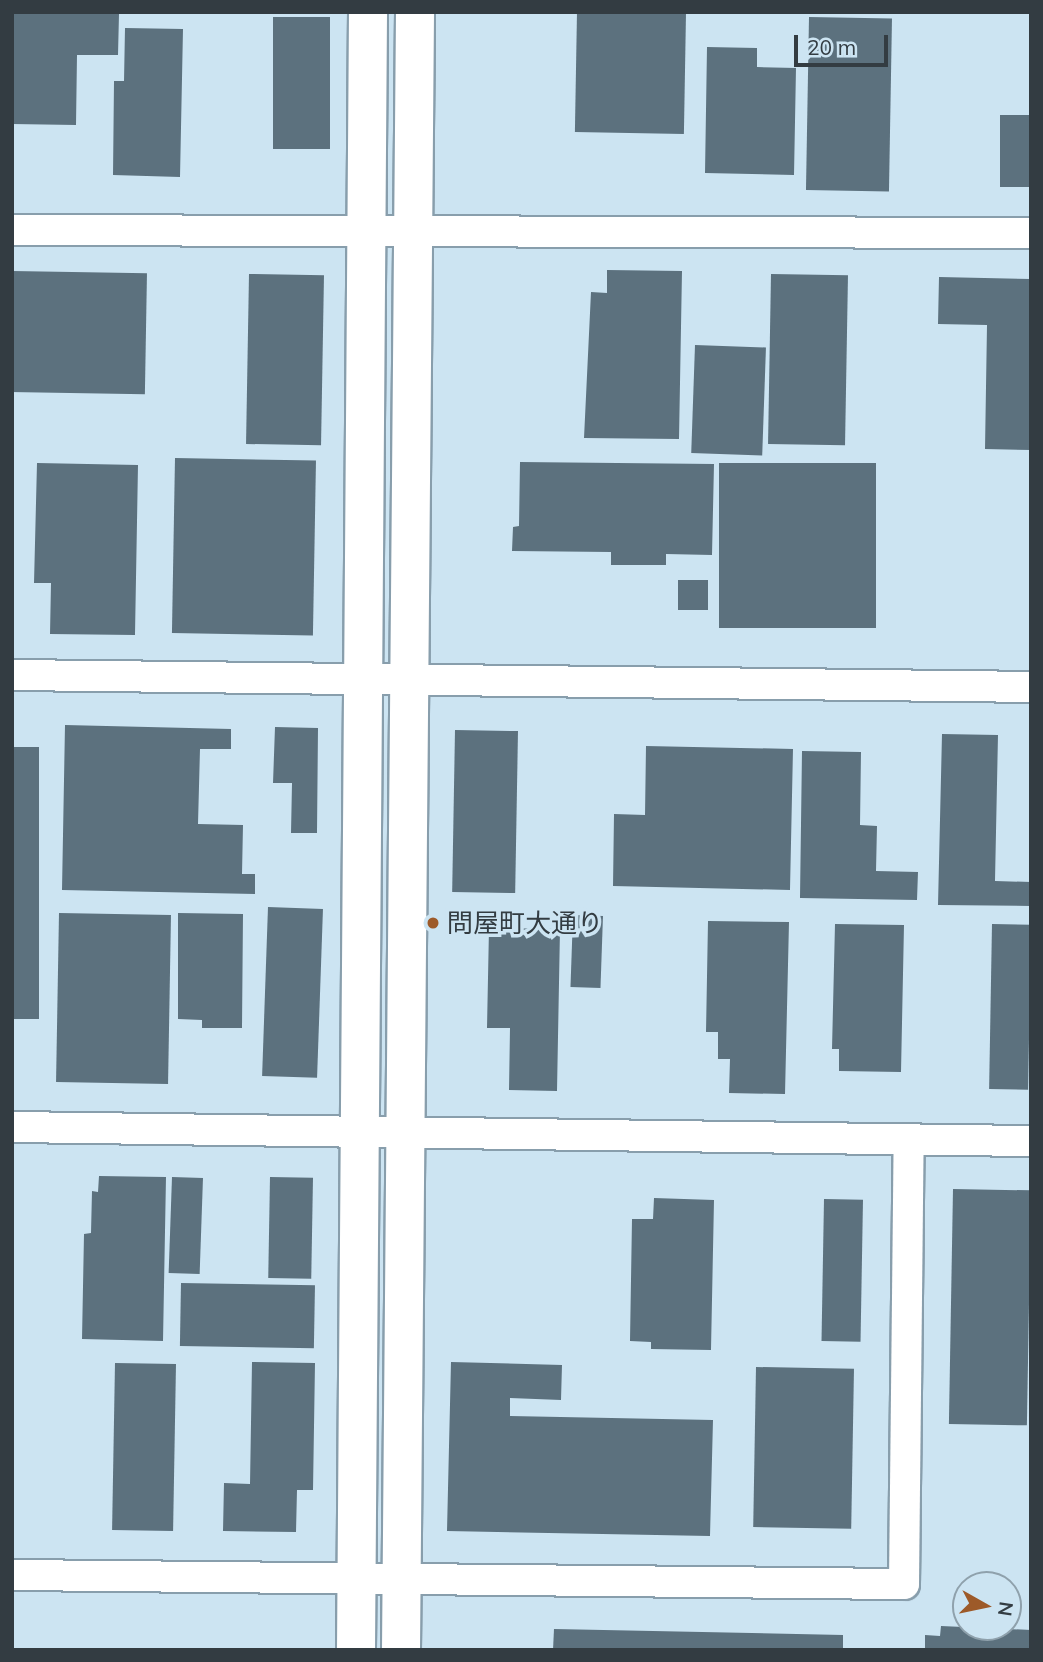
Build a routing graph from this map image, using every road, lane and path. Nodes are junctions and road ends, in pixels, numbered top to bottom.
1 (368, 12) edge
2 (415, 12) edge
3 (413, 228) junction
4 (366, 229) junction
5 (12, 230) edge
6 (1031, 233) edge
7 (12, 675) edge
8 (363, 680) junction
9 (409, 681) junction
10 (1031, 687) edge
11 (12, 1127) edge
12 (360, 1130) junction
13 (407, 1132) junction
14 (1031, 1141) edge
15 (909, 1142) junction
16 (12, 1575) edge
17 (356, 1581) junction
18 (401, 1581) junction
19 (356, 1650) edge
20 (401, 1650) edge

1 - 4 street
2 - 3 street
3 - 4 street
3 - 6 street
3 - 9 street
4 - 5 street
4 - 8 street
7 - 8 street
8 - 9 street
8 - 12 street
9 - 10 street
9 - 13 street
11 - 12 street
12 - 13 street
12 - 17 street
13 - 15 street
13 - 18 street
14 - 15 street
15 - 18 street
16 - 17 street
17 - 18 street
17 - 19 street
18 - 20 street

